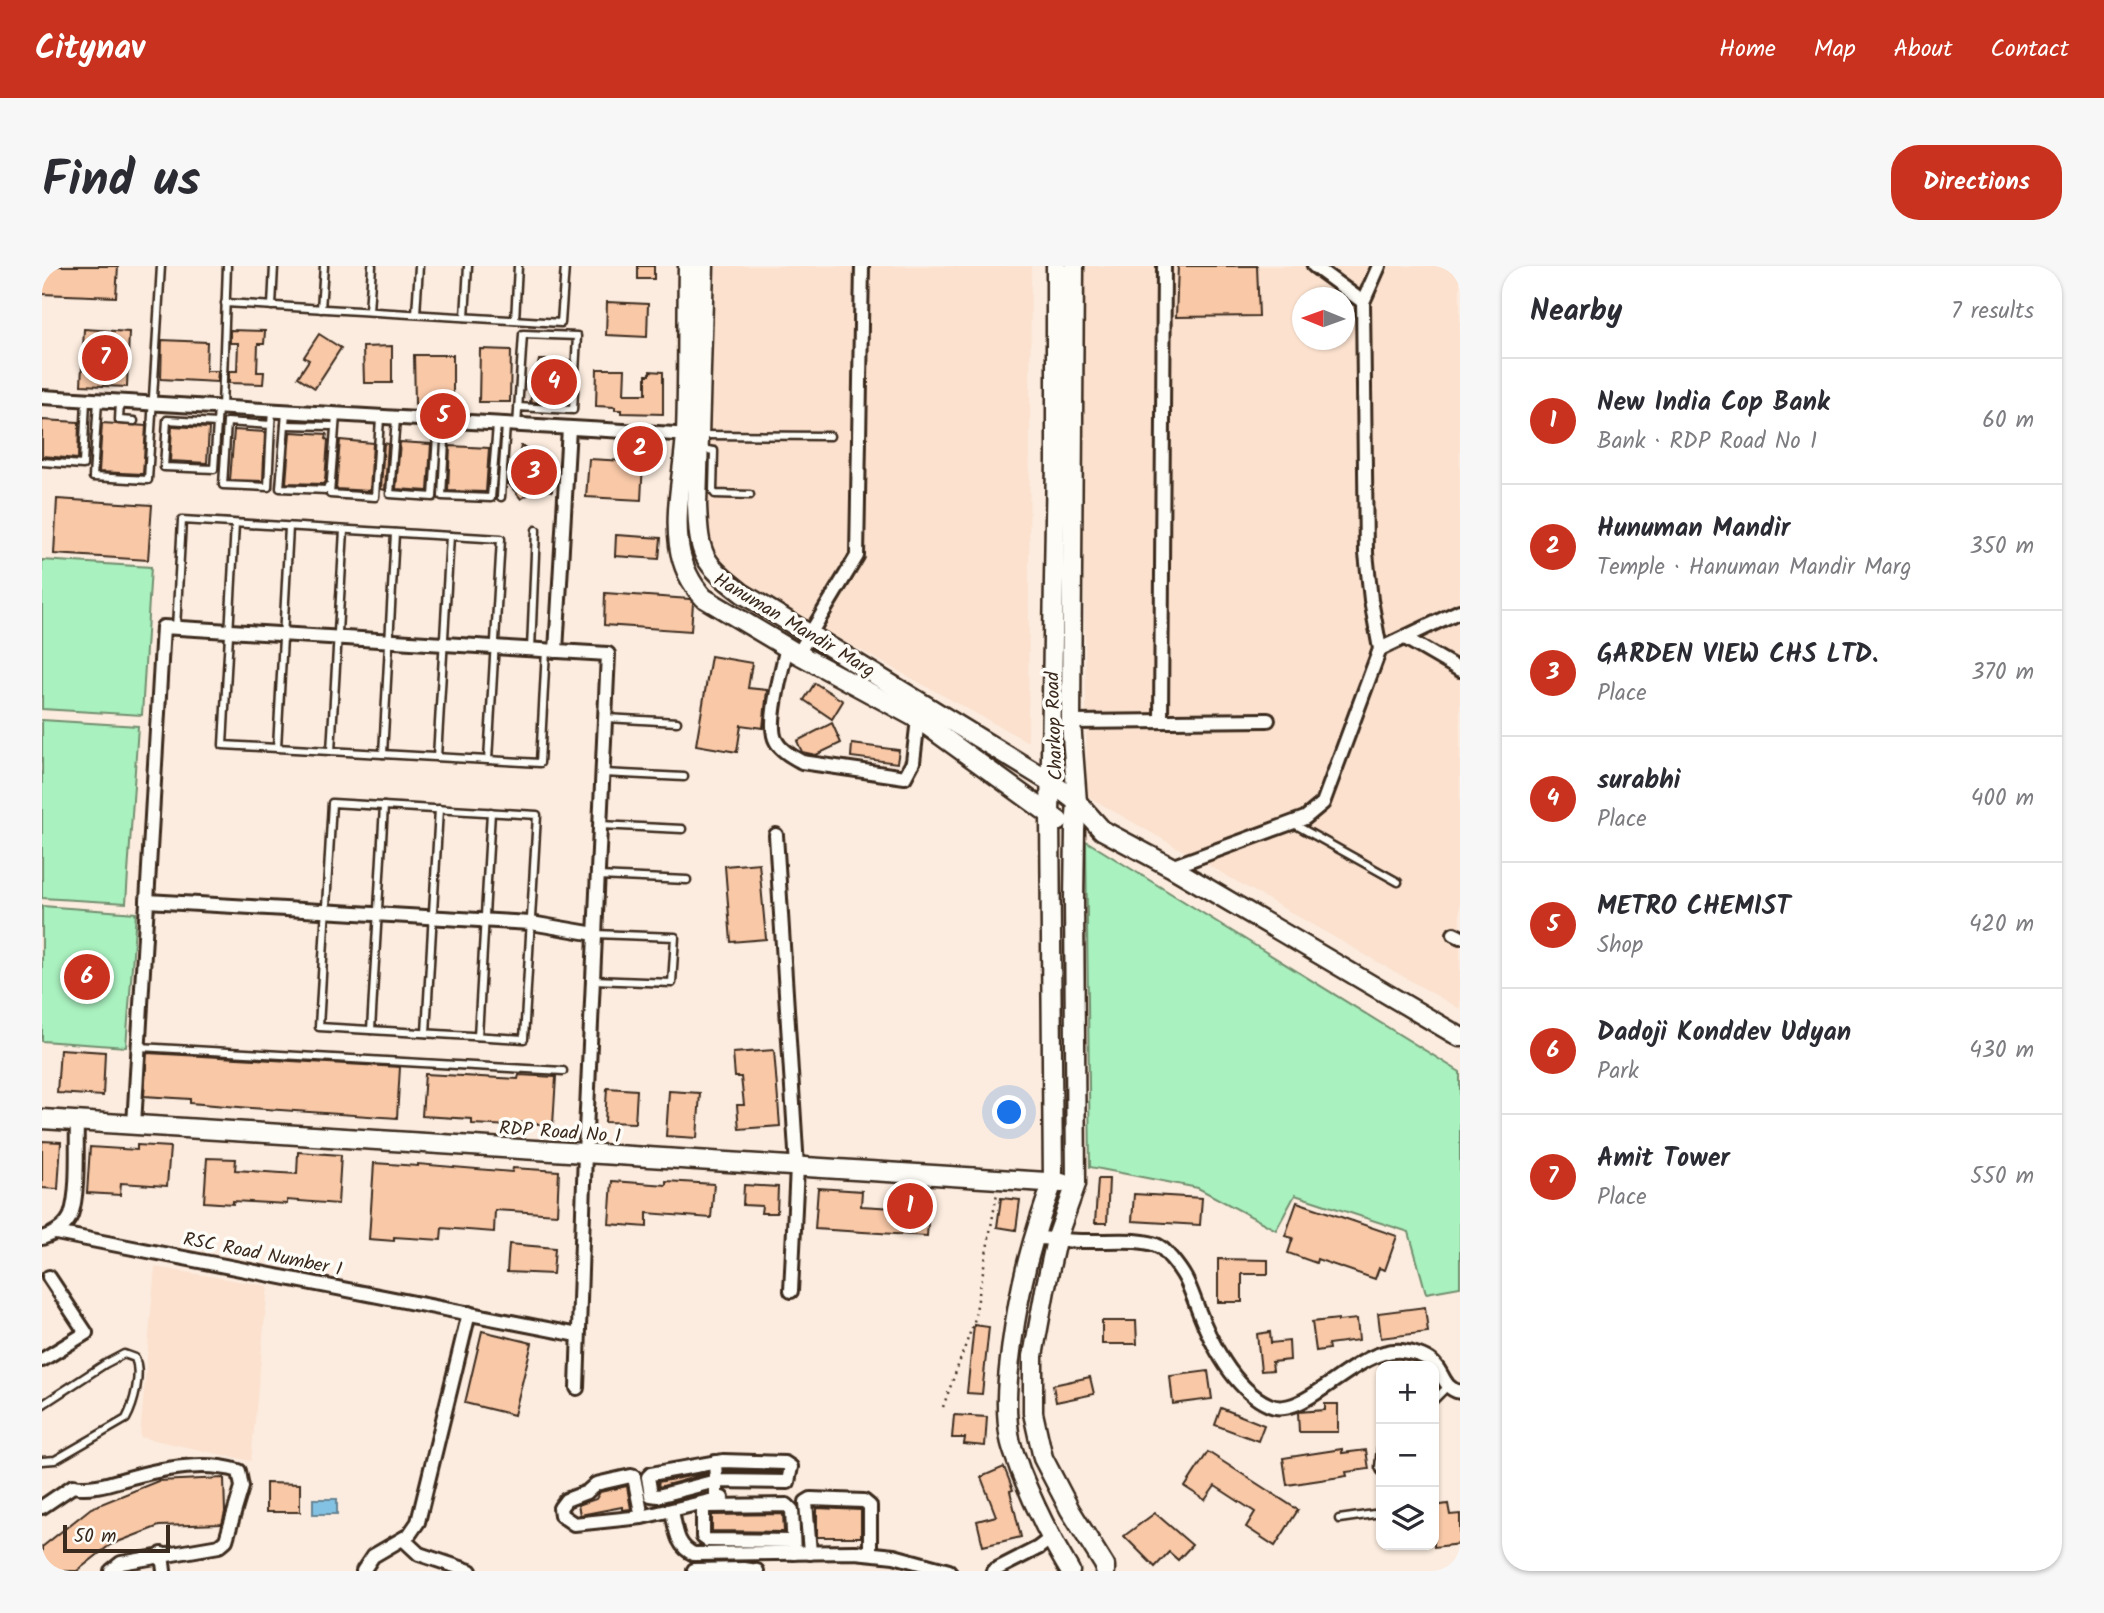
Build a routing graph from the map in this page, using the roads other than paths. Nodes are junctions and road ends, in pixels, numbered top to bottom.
1 (160, 266) edge
2 (227, 266) edge
3 (274, 266) edge
4 (324, 266) edge
5 (372, 266) edge
6 (419, 266) edge
7 (468, 266) edge
8 (518, 266) edge
9 (565, 266) edge
10 (688, 266) edge
11 (704, 266) edge
12 (862, 266) edge
13 (1056, 266) edge
14 (1074, 266) edge
15 (1164, 266) edge
16 (1314, 266) edge
17 (1379, 266) edge
18 (1363, 302) junction
19 (225, 303) junction
20 (272, 306) junction
21 (321, 309) junction
22 (369, 312) junction
23 (416, 314) junction
24 (465, 317) junction
25 (515, 320) junction
26 (42, 397) edge
27 (92, 400) junction
28 (120, 402) junction
29 (153, 404) junction
30 (518, 407) junction
31 (220, 408) junction
32 (272, 411) junction
33 (285, 418) junction
34 (380, 418) junction
35 (333, 419) junction
36 (396, 419) junction
37 (135, 421) dead end
38 (442, 421) junction
39 (217, 423) junction
40 (271, 425) junction
41 (507, 425) junction
42 (569, 428) junction
43 (830, 436) dead end
44 (695, 440) junction
45 (42, 462) edge
46 (750, 495) dead end
47 (500, 497) dead end
48 (236, 524) junction
49 (289, 527) junction
50 (344, 530) junction
51 (536, 530) dead end
52 (396, 533) junction
53 (450, 536) junction
54 (1460, 611) edge
55 (176, 628) junction
56 (229, 631) junction
57 (810, 634) junction
58 (283, 635) junction
59 (337, 638) junction
60 (1405, 638) junction
61 (389, 641) junction
62 (444, 644) junction
63 (495, 647) junction
64 (531, 649) junction
65 (1380, 649) junction
66 (792, 650) junction
67 (551, 651) junction
68 (1460, 670) edge
69 (606, 718) junction
70 (918, 719) junction
71 (1268, 720) dead end
72 (677, 722) dead end
73 (1070, 722) junction
74 (1161, 722) junction
75 (276, 748) junction
76 (331, 751) junction
77 (383, 754) junction
78 (437, 757) junction
79 (488, 760) junction
80 (603, 773) junction
81 (684, 777) dead end
82 (1052, 783) junction
83 (1077, 802) junction
84 (384, 806) junction
85 (439, 809) junction
86 (491, 812) junction
87 (1050, 816) junction
88 (1292, 823) junction
89 (600, 825) junction
90 (682, 829) dead end
91 (1075, 830) junction
92 (1102, 830) junction
93 (776, 835) dead end
94 (1171, 867) junction
95 (598, 876) junction
96 (687, 880) dead end
97 (1398, 882) dead end
98 (147, 901) junction
99 (326, 911) junction
100 (378, 914) junction
101 (433, 918) junction
102 (485, 921) junction
103 (531, 923) junction
104 (595, 934) junction
105 (593, 980) junction
106 (371, 1030) junction
107 (426, 1033) junction
108 (478, 1036) junction
109 (1460, 1037) edge
110 (139, 1048) junction
111 (563, 1071) dead end
112 (42, 1119) edge
113 (77, 1121) junction
114 (134, 1125) junction
115 (585, 1153) junction
116 (797, 1167) junction
117 (1052, 1182) junction
118 (1076, 1184) junction
119 (56, 1233) junction
120 (1032, 1237) junction
121 (42, 1238) edge
122 (1056, 1240) junction
123 (49, 1277) dead end
124 (790, 1292) dead end
125 (469, 1313) junction
126 (579, 1335) junction
127 (42, 1360) edge
128 (577, 1388) dead end
129 (1454, 1389) edge
130 (42, 1405) edge
131 (42, 1461) edge
132 (715, 1462) junction
133 (716, 1481) junction
134 (42, 1507) edge
135 (671, 1511) junction
136 (1376, 1514) edge
137 (642, 1517) junction
138 (1339, 1519) dead end
139 (1051, 1538) junction
140 (403, 1539) junction
141 (793, 1547) junction
142 (810, 1553) junction
143 (870, 1553) junction
144 (162, 1555) junction
145 (694, 1555) junction
146 (111, 1571) edge
147 (164, 1571) edge
148 (363, 1571) edge
149 (470, 1571) edge
150 (694, 1571) edge
151 (757, 1571) edge
152 (949, 1571) edge
153 (995, 1571) edge
154 (1070, 1571) edge
155 (1105, 1571) edge

1 - 29 lane
2 - 19 lane
3 - 20 lane
4 - 21 lane
5 - 22 lane
6 - 23 lane
7 - 24 lane
8 - 25 lane
9 - 25 lane
10 - 44 street, Hanuman Mandir Marg
11 - 44 street
12 - 57 street
13 - 82 street, Charkop Road
14 - 73 street, Charkop Road
15 - 74 street
16 - 18 street
17 - 18 street
18 - 65 street
19 - 20 lane
19 - 31 lane
20 - 21 lane
21 - 22 lane
22 - 23 lane
23 - 24 lane
24 - 25 lane
26 - 27 street
27 - 28 street
27 - 29 lane
27 - 45 lane
28 - 29 street
28 - 37 lane
29 - 31 street
30 - 30 lane
30 - 41 lane
31 - 32 street
31 - 39 lane
32 - 33 street
32 - 40 lane
33 - 35 street
33 - 35 lane
34 - 35 street
34 - 35 lane
34 - 36 street
36 - 38 street
36 - 38 lane
38 - 41 street
38 - 41 lane
39 - 39 lane
40 - 40 lane
41 - 42 street
41 - 47 lane
42 - 44 street
42 - 67 street
43 - 44 lane
44 - 46 lane
44 - 57 street
44 - 66 street, Hanuman Mandir Marg
48 - 49 lane
48 - 55 lane
48 - 56 lane
49 - 50 lane
49 - 58 lane
50 - 52 lane
50 - 59 lane
51 - 64 lane
52 - 53 lane
52 - 61 lane
53 - 62 lane
53 - 63 lane
54 - 60 street
55 - 56 street
55 - 98 street
56 - 58 street
56 - 75 lane
57 - 66 street
57 - 82 street
58 - 59 street
58 - 75 lane
59 - 61 street
59 - 76 lane
60 - 65 street
60 - 68 street
61 - 62 street
61 - 77 lane
62 - 63 street
62 - 78 lane
63 - 64 street
63 - 79 lane
64 - 67 street
65 - 88 street
66 - 70 street, Hanuman Mandir Marg
66 - 70 street
67 - 69 street
67 - 79 lane
69 - 72 lane
69 - 80 street
70 - 87 street, Hanuman Mandir Marg
71 - 74 street
73 - 74 street
73 - 83 street, Charkop Road
75 - 76 lane
76 - 77 lane
77 - 78 lane
78 - 79 lane
80 - 81 lane
80 - 89 street
82 - 83 street
82 - 87 street, Charkop Road
83 - 91 street, Charkop Road
83 - 92 street
84 - 85 lane
84 - 99 lane
84 - 100 lane
85 - 86 lane
85 - 101 lane
86 - 102 lane
86 - 103 lane
87 - 91 street, Hanuman Mandir Marg
87 - 117 street, Charkop Road
88 - 94 street
88 - 97 lane
89 - 90 lane
89 - 95 street
91 - 92 street
91 - 118 street, Charkop Road
92 - 94 street
93 - 116 street
94 - 109 street
95 - 96 lane
95 - 104 street
98 - 99 street
98 - 110 street
99 - 100 street
99 - 106 lane
100 - 101 street
100 - 106 lane
101 - 102 street
101 - 107 lane
102 - 103 street
102 - 108 lane
103 - 104 street
103 - 108 lane
104 - 105 street
104 - 105 lane
105 - 115 street
106 - 107 lane
107 - 108 lane
110 - 111 lane
110 - 114 street
112 - 113 street, RDP Road No 1
113 - 114 street, RDP Road No 1
113 - 119 street
114 - 115 street, RDP Road No 1
115 - 116 street, RDP Road No 1
115 - 126 street
116 - 117 street, RDP Road No 1
116 - 124 street
117 - 118 street, RDP Road No 1
117 - 120 street
118 - 122 street, Charkop Road
119 - 121 street
119 - 125 street, RSC Road Number 1
120 - 122 street
120 - 139 street
122 - 129 street
122 - 155 street, Charkop Road
123 - 127 street
125 - 126 street, RSC Road Number 1
125 - 140 street
126 - 128 street
130 - 131 lane
132 - 133 street
132 - 133 street
132 - 133 street
133 - 135 street
134 - 144 street
135 - 137 street
135 - 145 street
136 - 138 lane
137 - 137 street
139 - 153 street
139 - 154 street
140 - 148 street
140 - 149 street
141 - 141 street
141 - 142 street
141 - 145 street
142 - 143 street
142 - 143 street
143 - 152 street
144 - 146 street
144 - 147 street
145 - 150 street
150 - 151 street

